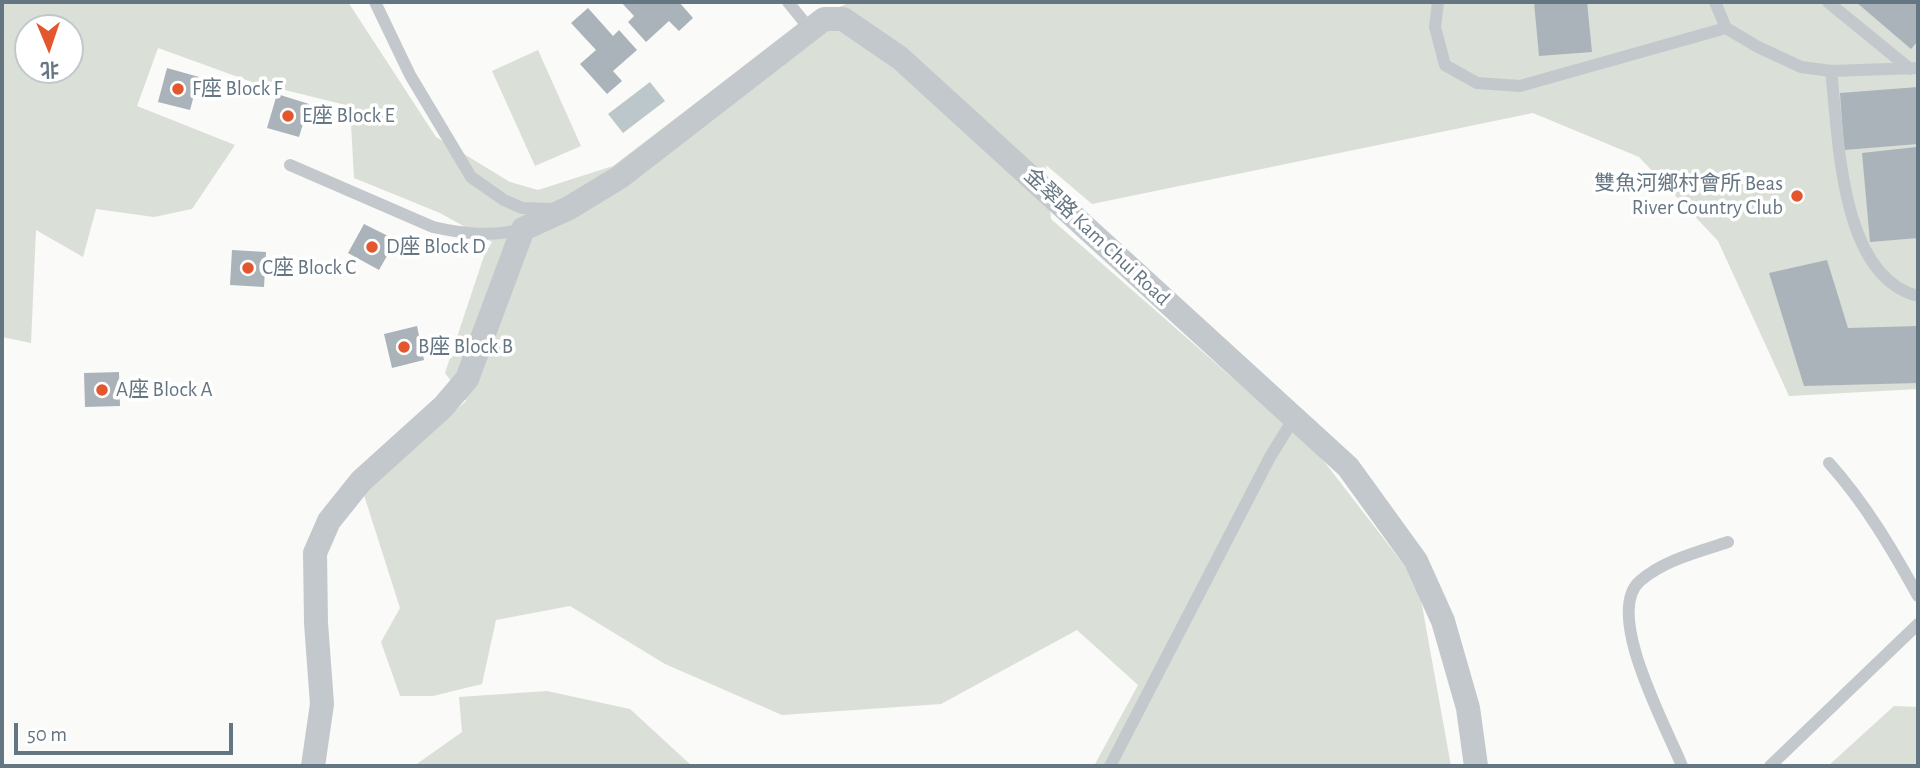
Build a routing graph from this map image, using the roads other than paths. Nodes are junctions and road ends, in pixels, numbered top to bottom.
1 (375, 2) edge
2 (1437, 2) edge
3 (1715, 2) edge
4 (1828, 2) edge
5 (797, 11) edge
6 (1726, 28) junction
7 (1914, 68) edge
8 (1831, 71) junction
9 (290, 165) dead end
10 (569, 208) junction
11 (523, 229) junction
12 (1918, 296) edge
13 (1294, 418) junction
14 (1829, 463) dead end
15 (1728, 542) dead end
16 (1918, 596) edge
17 (1918, 624) edge
18 (313, 766) edge
19 (1110, 766) edge
20 (1476, 766) edge
21 (1682, 766) edge
22 (1770, 766) edge

1 - 10 lane
2 - 6 lane
3 - 6 lane
4 - 7 lane
5 - 10 street, 金翠路 Kam Chui Road
5 - 13 street, 金翠路 Kam Chui Road
6 - 8 lane
7 - 8 lane
8 - 12 lane
9 - 11 lane
10 - 11 street, 金翠路 Kam Chui Road
11 - 18 street
13 - 19 lane
13 - 20 street, 金翠路 Kam Chui Road
14 - 16 lane
15 - 21 lane
17 - 22 lane

